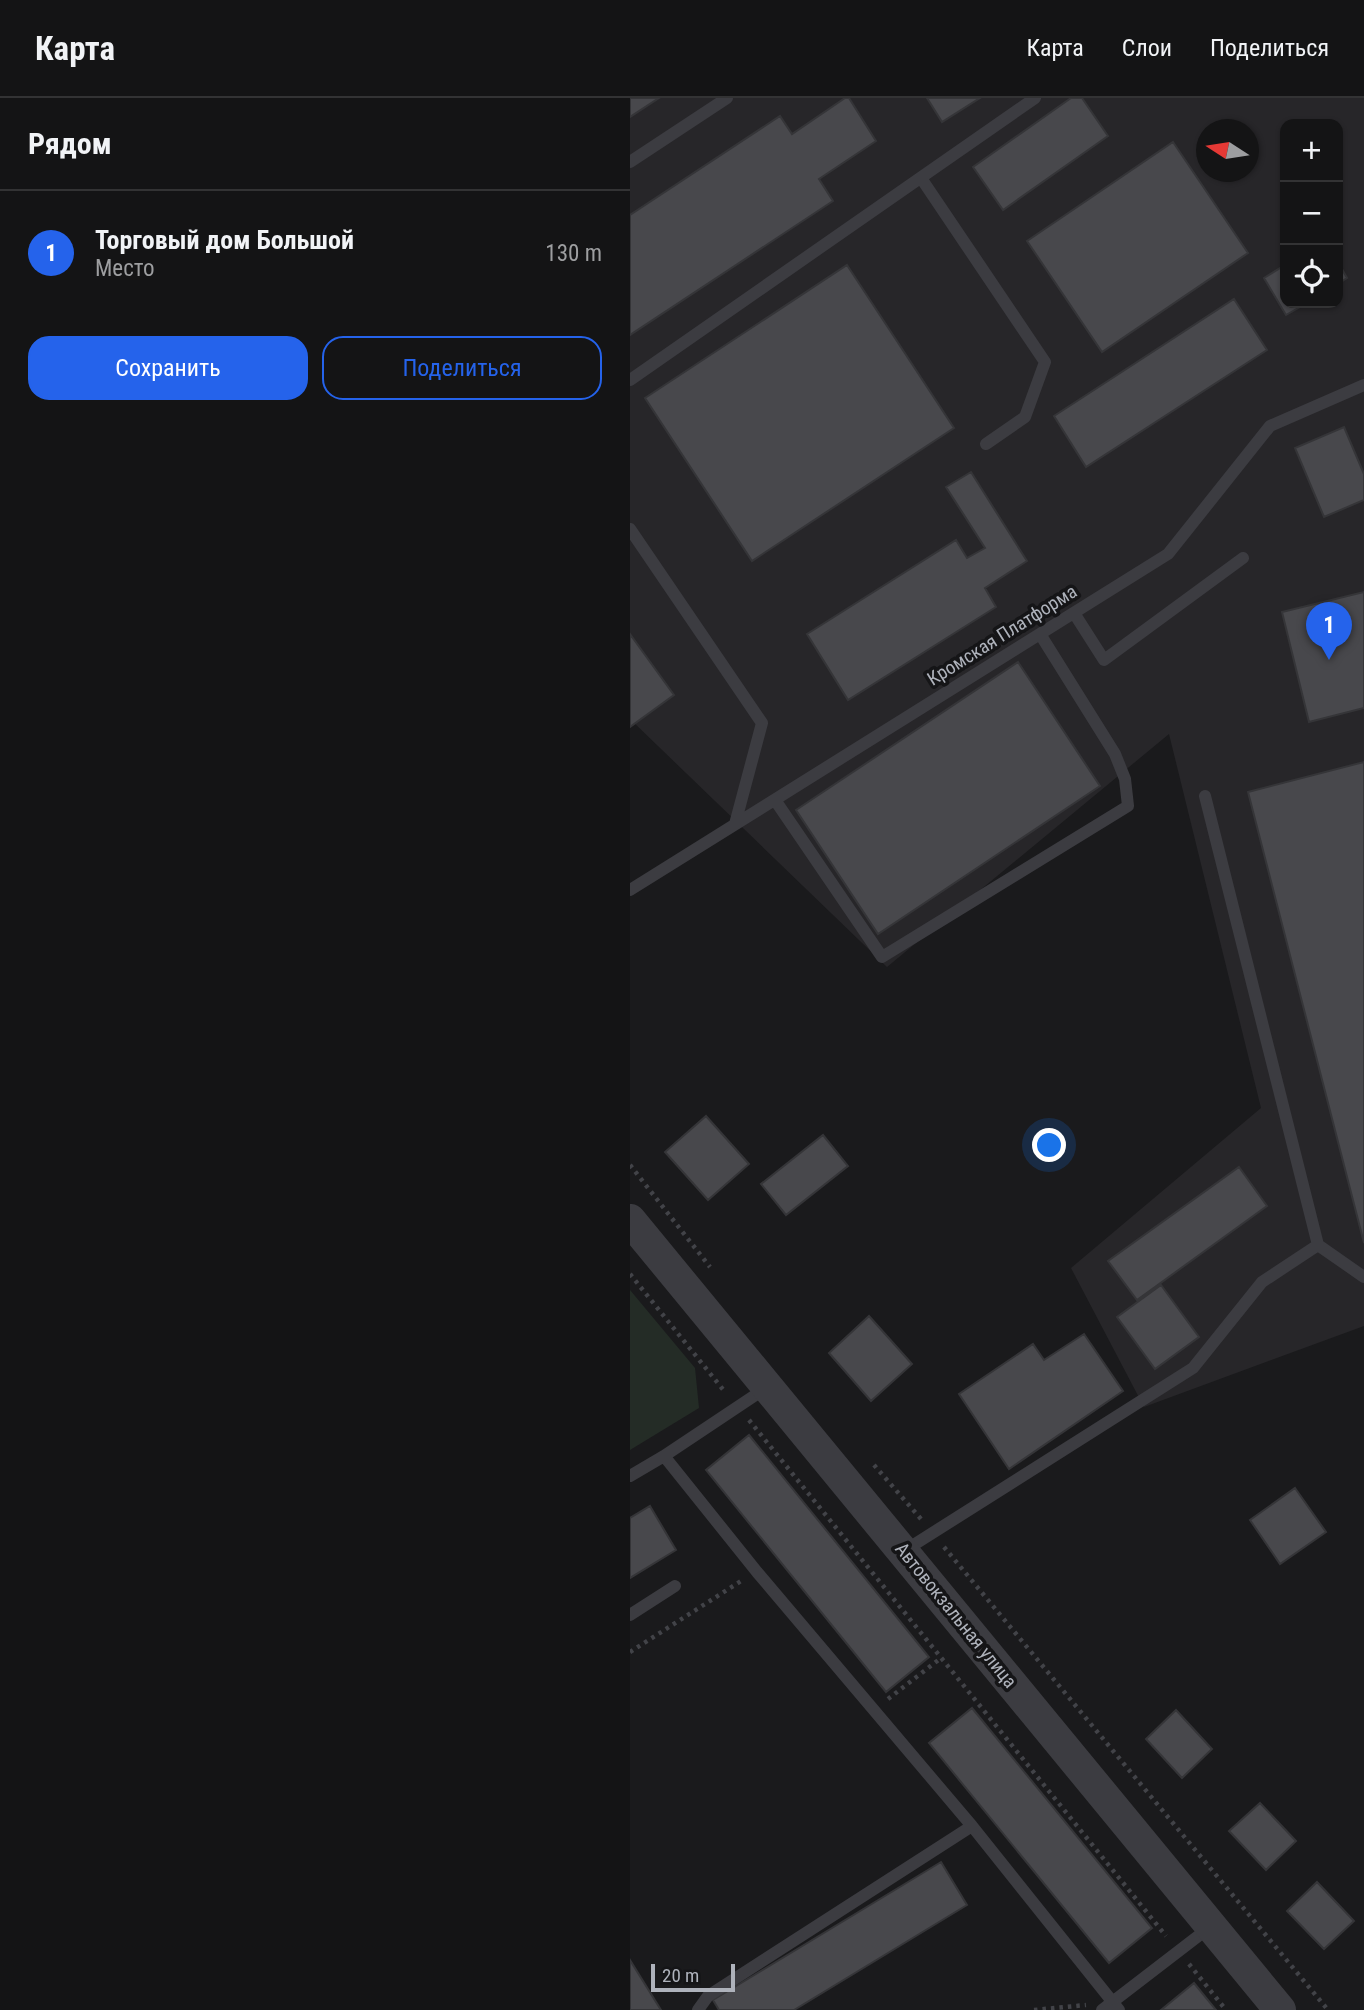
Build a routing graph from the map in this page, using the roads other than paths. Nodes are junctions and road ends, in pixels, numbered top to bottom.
1 (727, 98) edge
2 (1035, 98) edge
3 (630, 162) edge
4 (920, 178) junction
5 (630, 380) edge
6 (1364, 385) edge
7 (986, 444) dead end
8 (630, 529) edge
9 (1243, 558) dead end
10 (1073, 613) junction
11 (1040, 634) junction
12 (1205, 796) dead end
13 (775, 800) junction
14 (735, 824) junction
15 (630, 890) edge
16 (630, 1220) edge
17 (1318, 1245) junction
18 (1364, 1277) edge
19 (767, 1388) junction
20 (664, 1456) junction
21 (630, 1476) edge
22 (904, 1552) junction
23 (675, 1586) dead end
24 (630, 1615) edge
25 (972, 1826) junction
26 (1211, 1926) junction
27 (1111, 2007) edge
28 (698, 2010) edge
29 (1280, 2010) edge

1 - 3 lane
2 - 4 lane
4 - 5 lane
4 - 7 lane
6 - 10 lane, Кромская Платформа
8 - 14 lane
9 - 10 lane
10 - 11 lane, Кромская Платформа
11 - 13 lane, Кромская Платформа
11 - 13 lane
12 - 17 lane
13 - 14 lane, Кромская Платформа
14 - 15 lane, Кромская Платформа
16 - 19 street, Автовокзальная улица
17 - 18 lane
17 - 22 lane
19 - 20 lane
19 - 22 street, Автовокзальная улица
20 - 21 lane
20 - 25 lane
22 - 26 street, Автовокзальная улица
23 - 24 lane
25 - 27 lane
25 - 28 lane
26 - 27 lane
26 - 29 street, Автовокзальная улица

